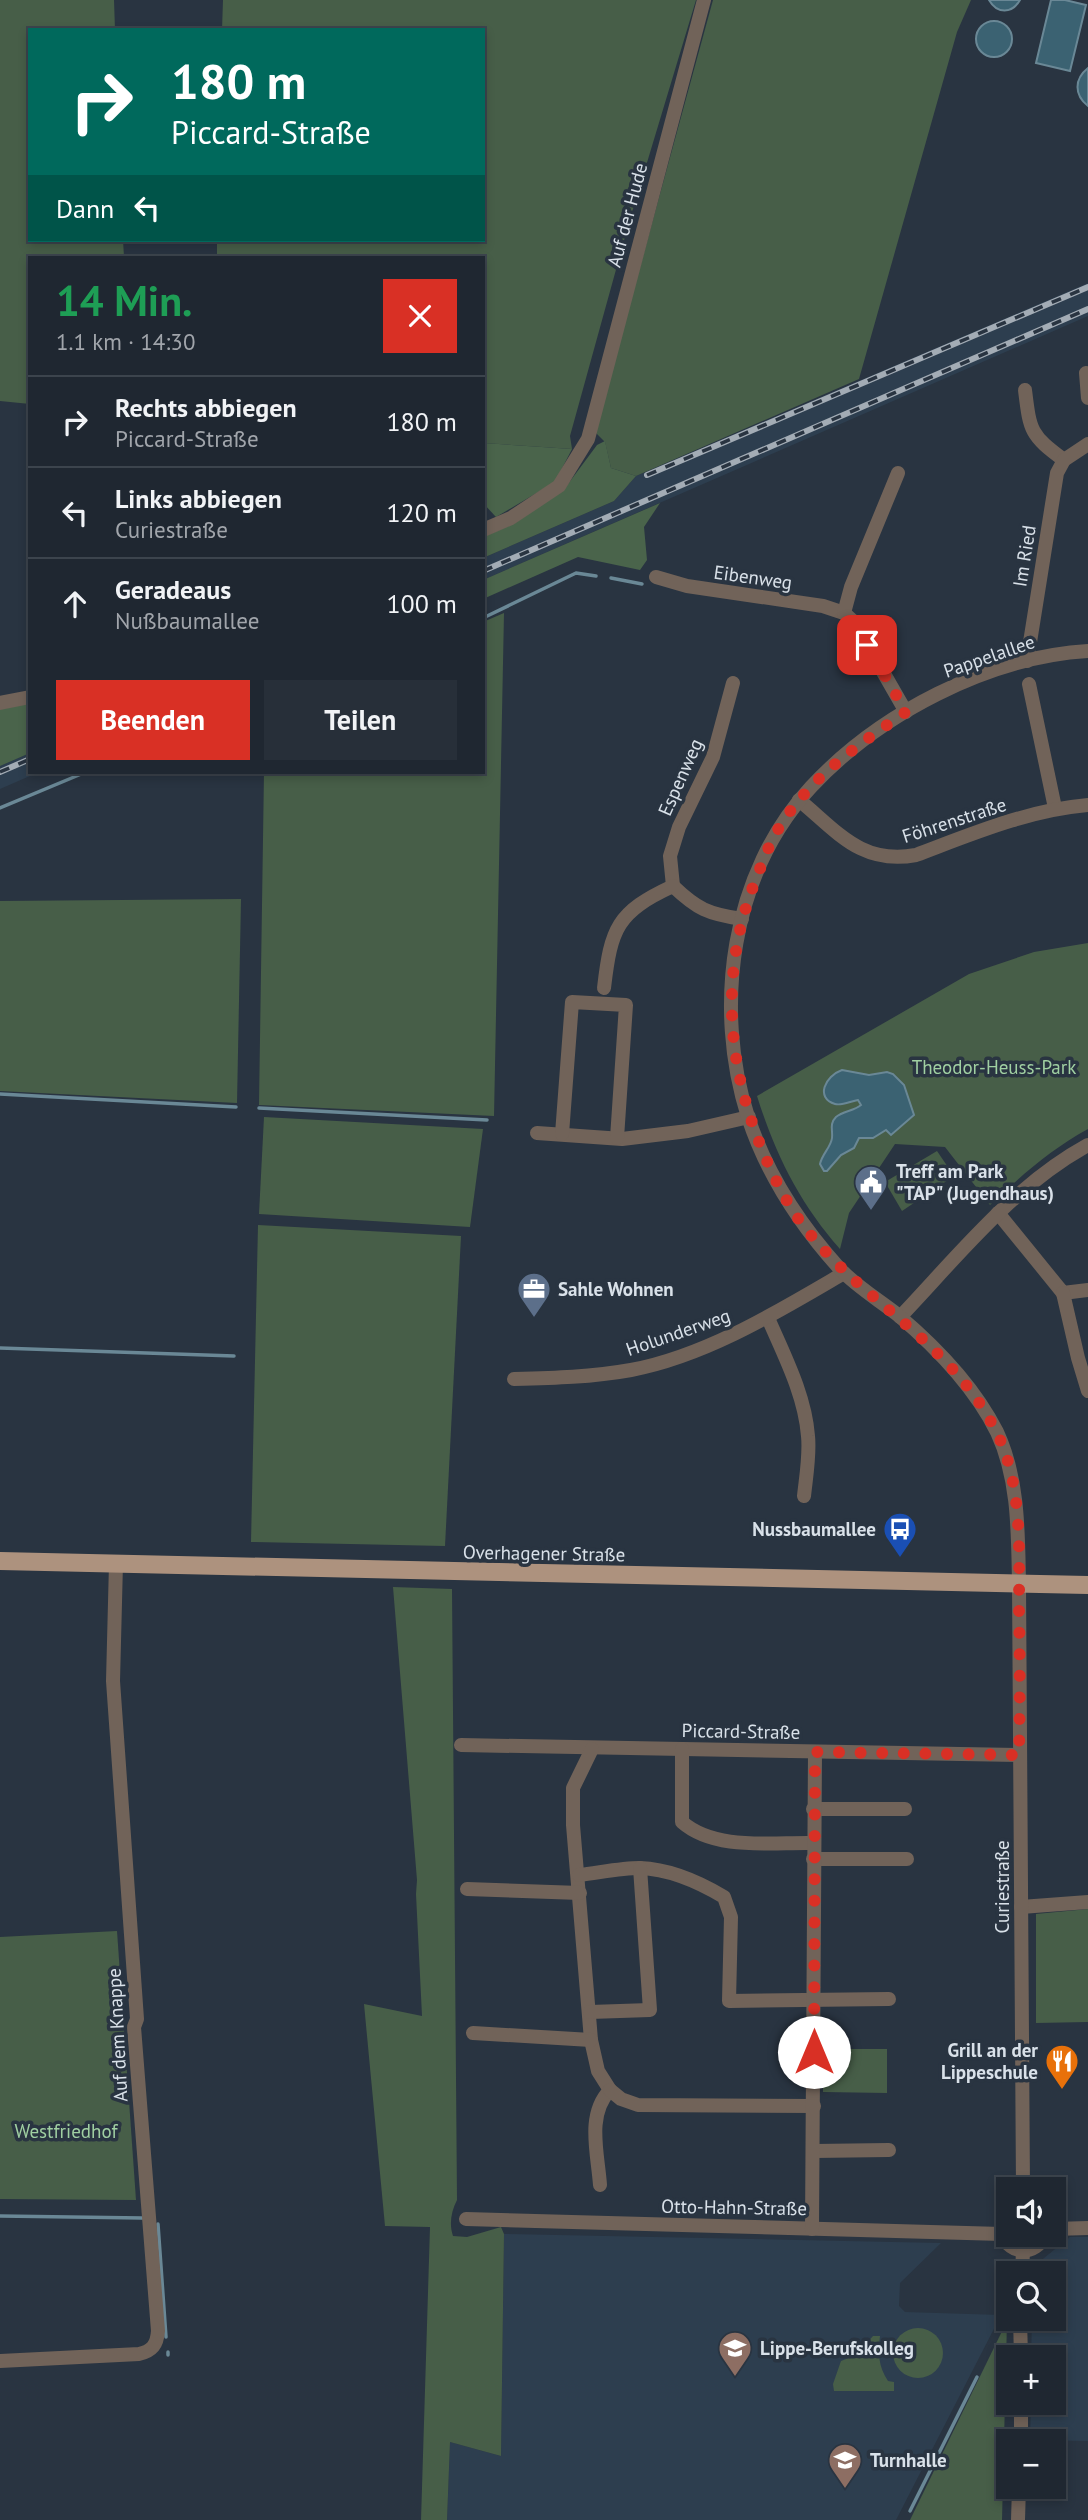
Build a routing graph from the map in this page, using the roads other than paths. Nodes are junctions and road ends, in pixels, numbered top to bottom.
1 (704, 0) edge
2 (1086, 373) dead end
3 (1026, 390) dead end
4 (1088, 398) edge
5 (1088, 443) edge
6 (1064, 460) junction
7 (898, 473) dead end
8 (485, 529) edge
9 (656, 577) dead end
10 (844, 613) junction
11 (1088, 651) edge
12 (1027, 660) junction
13 (733, 683) dead end
14 (1030, 684) dead end
15 (28, 697) edge
16 (0, 703) edge
17 (906, 712) junction
18 (799, 800) junction
19 (1088, 806) edge
20 (1055, 808) junction
21 (673, 886) junction
22 (741, 919) junction
23 (604, 988) dead end
24 (748, 1117) junction
25 (537, 1133) dead end
26 (562, 1134) junction
27 (617, 1138) junction
28 (1088, 1145) edge
29 (998, 1213) junction
30 (844, 1273) junction
31 (1088, 1290) edge
32 (1063, 1293) junction
33 (900, 1317) junction
34 (768, 1318) junction
35 (514, 1379) dead end
36 (1088, 1391) edge
37 (804, 1496) dead end
38 (0, 1560) edge
39 (116, 1563) junction
40 (1019, 1584) junction
41 (1088, 1585) edge
42 (461, 1745) dead end
43 (592, 1749) junction
44 (682, 1749) junction
45 (815, 1752) junction
46 (1019, 1755) junction
47 (813, 1809) junction
48 (905, 1809) dead end
49 (813, 1843) junction
50 (813, 1859) junction
51 (907, 1859) dead end
52 (640, 1868) junction
53 (579, 1875) junction
54 (467, 1889) dead end
55 (580, 1894) junction
56 (1088, 1902) edge
57 (1021, 1907) junction
58 (814, 1998) junction
59 (889, 1998) dead end
60 (590, 2012) junction
61 (474, 2033) dead end
62 (592, 2040) junction
63 (610, 2091) junction
64 (814, 2106) junction
65 (888, 2150) dead end
66 (814, 2151) junction
67 (1023, 2177) edge
68 (600, 2185) dead end
69 (466, 2219) dead end
70 (1066, 2228) edge
71 (1088, 2228) edge
72 (812, 2229) junction
73 (996, 2234) edge
74 (1013, 2247) edge
75 (1037, 2247) edge
76 (1023, 2251) junction
77 (1023, 2261) edge
78 (0, 2361) edge
79 (1019, 2499) edge
80 (1018, 2520) edge

1 - 8 street, Auf der Hude
2 - 4 street
3 - 6 street
5 - 6 street
6 - 12 street, Im Ried
7 - 10 street
9 - 10 street, Eibenweg
10 - 17 street
11 - 12 street, Pappelallee
12 - 17 street, Pappelallee
13 - 21 street, Espenweg
14 - 20 street
15 - 16 street
17 - 18 street
18 - 20 street, Föhrenstraße
18 - 22 street
19 - 20 street, Föhrenstraße
21 - 22 street
21 - 23 street
22 - 24 street
24 - 27 street
24 - 30 street
25 - 26 street
26 - 27 street
26 - 27 street
28 - 29 street
29 - 32 street
29 - 33 street
30 - 33 street
30 - 34 street, Holunderweg
31 - 32 street
32 - 36 street
33 - 40 street
34 - 35 street, Holunderweg
34 - 37 street
38 - 39 main road, Overhagener Straße
39 - 40 main road, Overhagener Straße
39 - 78 street, Auf dem Knappe
40 - 41 main road, Overhagener Straße
40 - 46 street, Curiestraße
42 - 43 street, Piccard-Straße
43 - 44 street, Piccard-Straße
43 - 53 street
44 - 45 street, Piccard-Straße
44 - 49 street
45 - 46 street, Piccard-Straße
45 - 47 street
46 - 57 street, Curiestraße
47 - 48 street
47 - 49 street
49 - 50 street
50 - 51 street
50 - 58 street
52 - 53 street
52 - 58 street
52 - 60 street
53 - 55 street
54 - 55 street
55 - 60 street
56 - 57 street
57 - 67 street, Curiestraße
58 - 59 street
58 - 64 street
60 - 62 street
61 - 62 street
62 - 63 street
63 - 64 street
63 - 68 street
64 - 66 street
65 - 66 street
66 - 72 street
69 - 72 street, Otto-Hahn-Straße
70 - 71 street
72 - 73 street, Otto-Hahn-Straße
74 - 76 street
75 - 76 street
76 - 77 street
79 - 80 street

